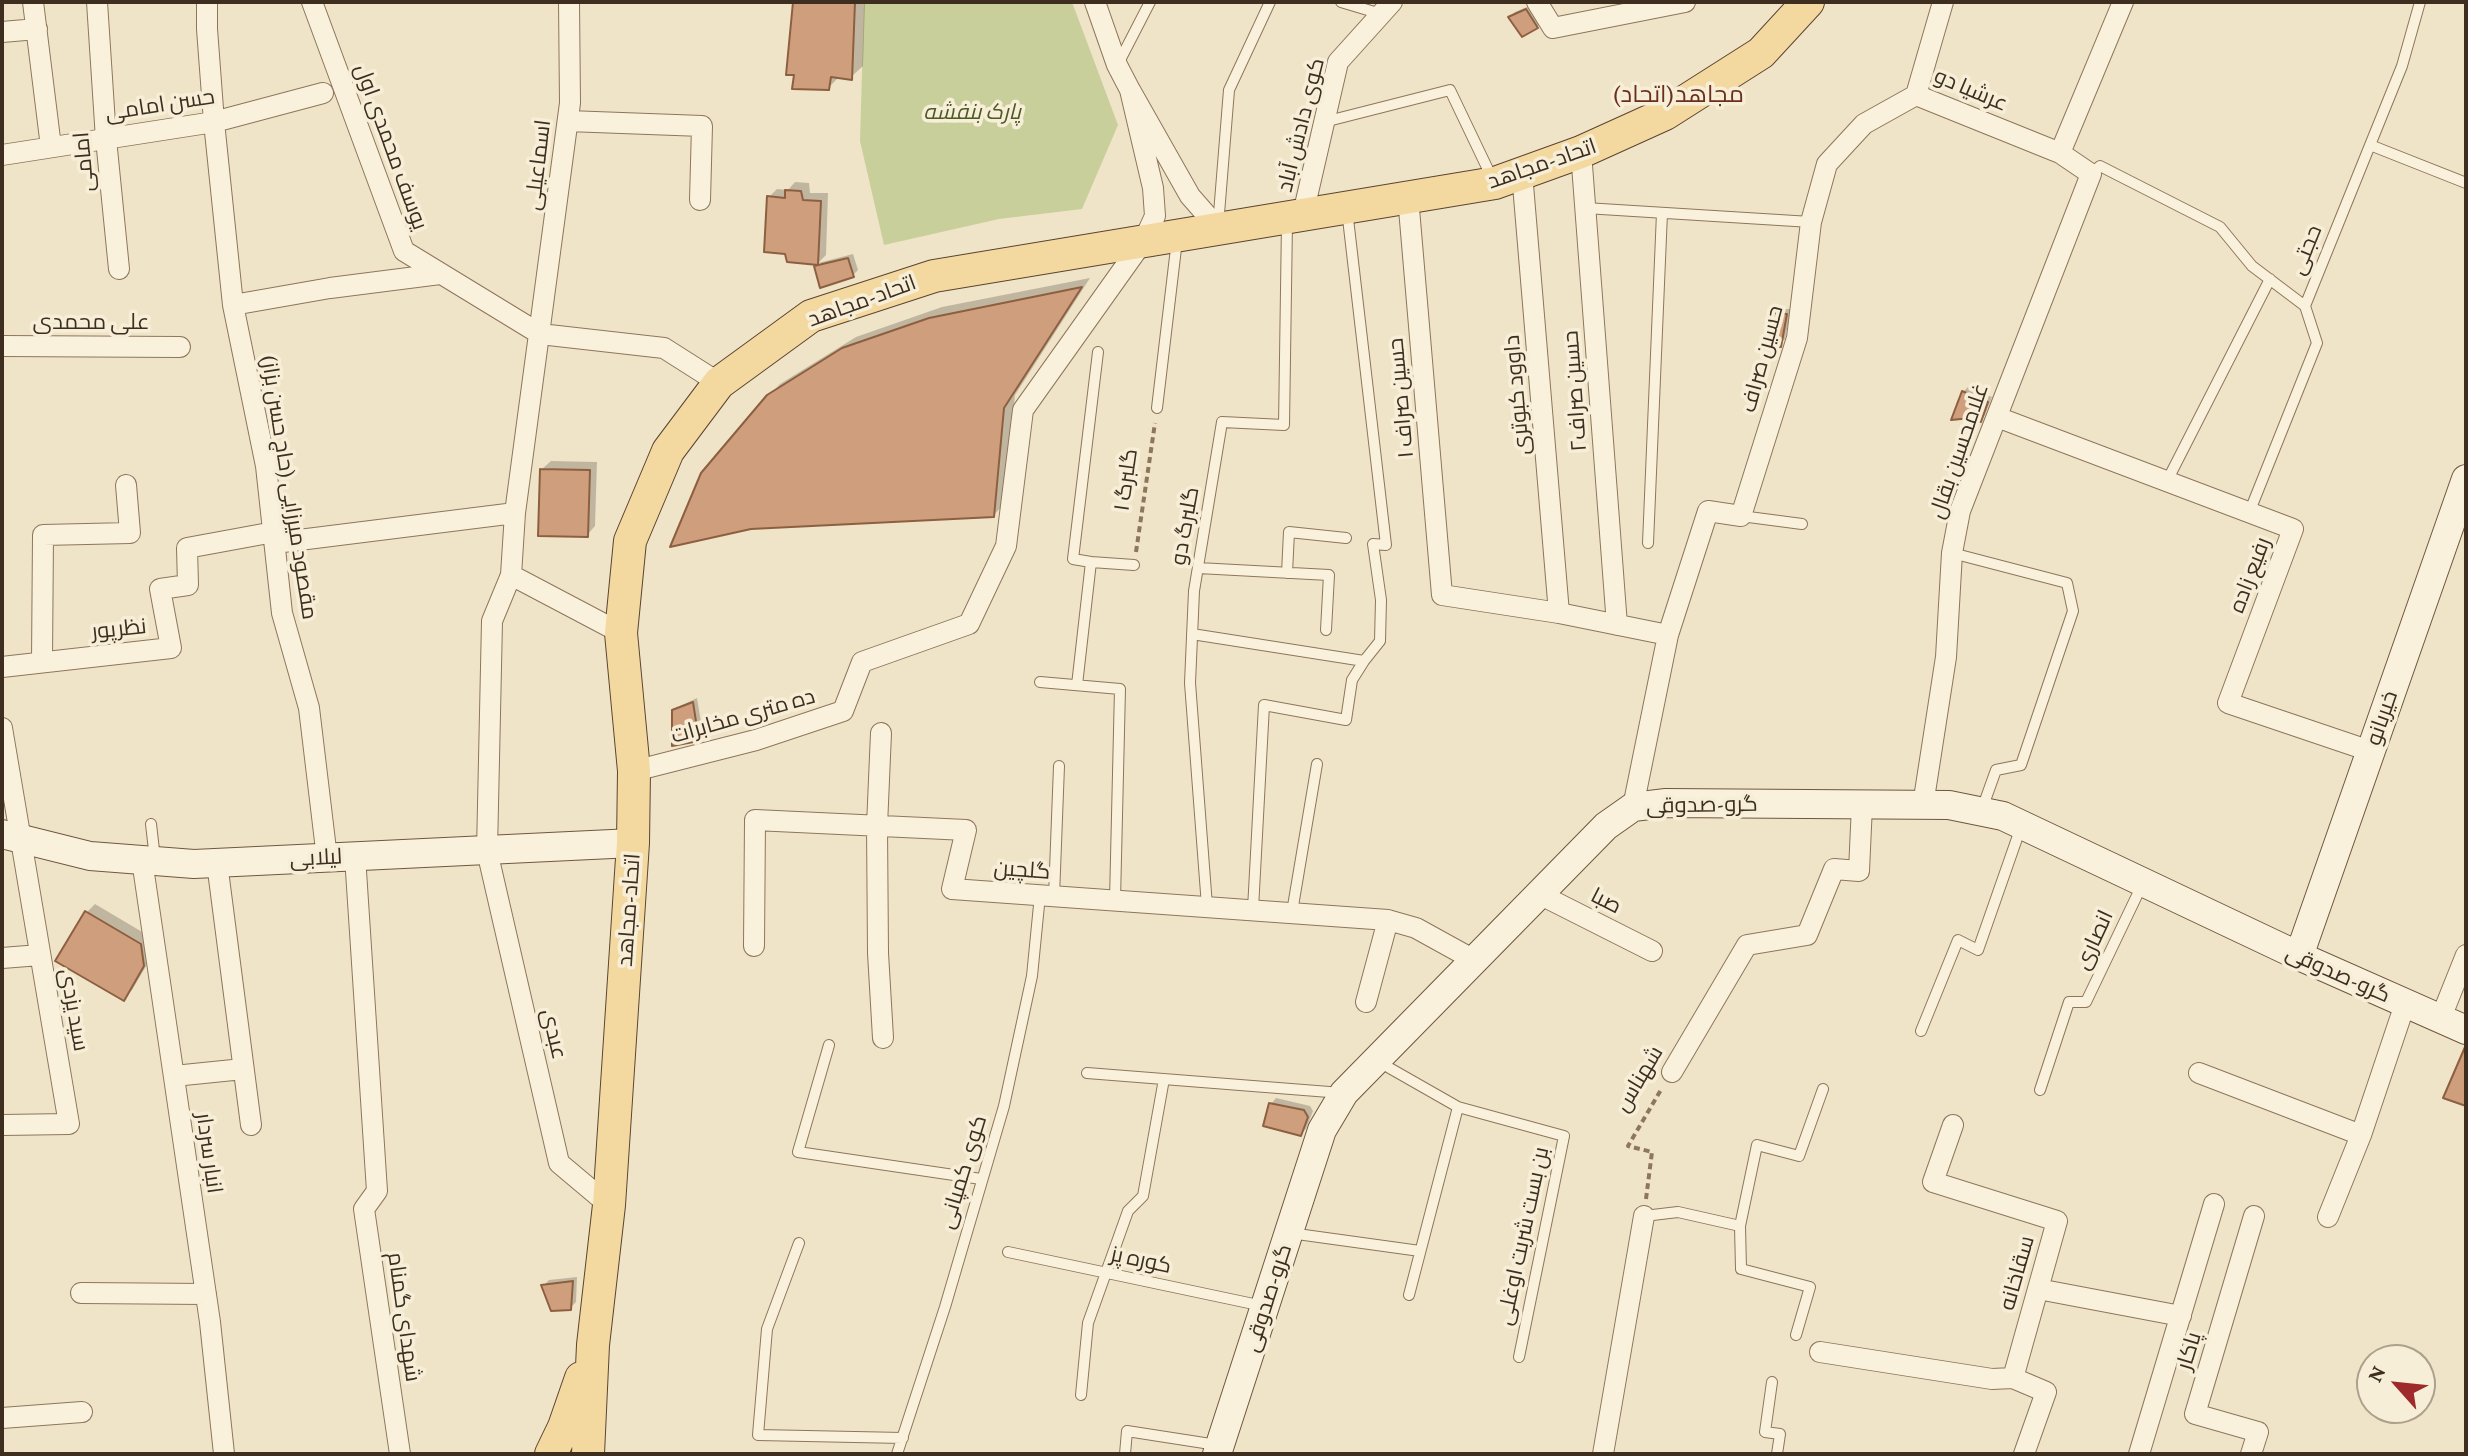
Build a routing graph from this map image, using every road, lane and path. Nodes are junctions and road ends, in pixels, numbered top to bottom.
1 (33, 2) edge
2 (97, 2) edge
3 (207, 2) edge
4 (312, 2) edge
5 (569, 2) edge
6 (1095, 2) edge
7 (1150, 2) edge
8 (1270, 2) edge
9 (1341, 2) edge
10 (1537, 2) edge
11 (1685, 2) edge
12 (1808, 2) edge
13 (1943, 2) edge
14 (2123, 2) edge
15 (2420, 2) edge
16 (1386, 8) edge
17 (37, 29) junction
18 (2, 32) edge
19 (1117, 65) junction
20 (1130, 90) junction
21 (323, 93) dead end
22 (1916, 95) junction
23 (568, 121) junction
24 (214, 122) junction
25 (1324, 122) junction
26 (106, 139) junction
27 (2370, 145) junction
28 (51, 147) junction
29 (1581, 152) junction
30 (2060, 153) junction
31 (2, 155) edge
32 (2091, 174) junction
33 (1509, 178) junction
34 (2466, 183) edge
35 (1408, 197) junction
36 (700, 200) dead end
37 (1347, 207) junction
38 (1585, 208) junction
39 (1662, 213) junction
40 (1295, 215) junction
41 (1811, 222) junction
42 (1218, 228) junction
43 (1178, 234) junction
44 (1144, 240) junction
45 (119, 269) dead end
46 (440, 274) junction
47 (2270, 279) junction
48 (233, 305) junction
49 (2305, 306) junction
50 (540, 334) junction
51 (2, 346) edge
52 (180, 347) dead end
53 (1098, 352) dead end
54 (719, 383) junction
55 (1157, 408) joint
56 (1997, 417) junction
57 (2466, 479) edge
58 (2167, 481) junction
59 (126, 485) dead end
60 (515, 513) junction
61 (2249, 513) junction
62 (1741, 516) junction
63 (1802, 524) dead end
64 (274, 537) junction
65 (1346, 538) dead end
66 (1648, 543) dead end
67 (1952, 553) junction
68 (1091, 562) junction
69 (1134, 565) joint
70 (1198, 568) junction
71 (1287, 573) junction
72 (511, 575) junction
73 (1559, 613) junction
74 (1617, 625) junction
75 (1326, 630) dead end
76 (621, 633) junction
77 (1192, 634) junction
78 (1668, 635) junction
79 (42, 661) junction
80 (1364, 661) junction
81 (2, 667) edge
82 (1040, 682) dead end
83 (1077, 685) junction
84 (2, 728) edge
85 (881, 733) dead end
86 (2370, 751) junction
87 (1317, 764) dead end
88 (1059, 766) dead end
89 (634, 771) junction
90 (1862, 805) junction
91 (1923, 805) junction
92 (1633, 807) junction
93 (1981, 812) junction
94 (151, 824) dead end
95 (2022, 825) junction
96 (877, 826) junction
97 (11, 836) edge
98 (633, 843) junction
99 (487, 851) junction
100 (341, 857) junction
101 (148, 861) junction
102 (217, 863) junction
103 (2143, 883) junction
104 (1539, 894) junction
105 (1047, 896) junction
106 (1115, 900) junction
107 (1207, 906) junction
108 (1253, 909) junction
109 (1292, 912) junction
110 (1388, 920) junction
111 (754, 946) dead end
112 (1652, 951) dead end
113 (40, 955) junction
114 (2466, 955) edge
115 (2299, 956) junction
116 (2, 958) edge
117 (1474, 960) junction
118 (1366, 1002) dead end
119 (2405, 1004) junction
120 (2453, 1025) edge
121 (1921, 1031) dead end
122 (883, 1038) dead end
123 (829, 1045) dead end
124 (1376, 1060) junction
125 (243, 1069) junction
126 (1672, 1072) joint
127 (1087, 1073) dead end
128 (2199, 1073) dead end
129 (174, 1076) junction
130 (1164, 1079) junction
131 (1823, 1089) dead end
132 (2040, 1090) dead end
133 (1344, 1093) junction
134 (1458, 1107) junction
135 (2, 1125) edge
136 (251, 1125) dead end
137 (1953, 1125) dead end
138 (2361, 1135) junction
139 (981, 1179) junction
140 (377, 1191) joint
141 (2214, 1204) dead end
142 (609, 1205) junction
143 (1644, 1216) junction
144 (2254, 1216) dead end
145 (2328, 1217) dead end
146 (1740, 1226) junction
147 (1288, 1233) junction
148 (799, 1243) dead end
149 (1420, 1251) junction
150 (1008, 1252) dead end
151 (1106, 1273) junction
152 (2038, 1289) junction
153 (81, 1293) dead end
154 (206, 1294) junction
155 (1409, 1295) dead end
156 (1265, 1307) junction
157 (2181, 1316) junction
158 (1796, 1335) dead end
159 (593, 1345) junction
160 (1820, 1352) dead end
161 (1519, 1357) dead end
162 (2013, 1378) junction
163 (1772, 1382) dead end
164 (1081, 1395) dead end
165 (82, 1412) dead end
166 (2, 1418) edge
167 (903, 1438) junction
168 (1219, 1450) edge
169 (224, 1454) edge
170 (400, 1454) edge
171 (551, 1454) edge
172 (588, 1454) edge
173 (897, 1454) edge
174 (1125, 1454) edge
175 (1603, 1454) edge
176 (1777, 1454) edge
177 (2024, 1454) edge
178 (2139, 1454) edge
179 (2251, 1454) edge

1 - 17 street
2 - 26 street, امامی
3 - 24 street, مقصود میرزایی (حاج حسن بزاز)
4 - 46 street, یوسف محمدی اول
5 - 23 street, اسماعیلی
6 - 19 street
7 - 19 lane
8 - 42 lane
9 - 16 lane
10 - 11 street
12 - 29 main road, اتحاد-مجاهد
13 - 22 street, عرشیا دو
14 - 30 street
15 - 27 lane, حجتی
16 - 25 street, کوی دادش آباد
17 - 18 street
17 - 28 street
19 - 20 street
20 - 42 street
20 - 44 street
21 - 24 street, حسن امامی
22 - 30 street, عرشیا دو
22 - 41 street, حسین صراف
23 - 36 street
23 - 50 street, اسماعیلی
24 - 26 street, حسن امامی
24 - 48 street, مقصود میرزایی (حاج حسن بزاز)
25 - 33 lane
25 - 40 street, کوی دادش آباد
26 - 28 street, حسن امامی
26 - 45 street, امامی
27 - 34 lane
27 - 49 lane, حجتی
28 - 31 street, حسن امامی
29 - 33 main road, اتحاد-مجاهد
29 - 38 street, حسین صراف۲
30 - 32 street, عرشیا دو
32 - 47 lane
32 - 56 street, غلامحسین بقال
33 - 35 main road, اتحاد-مجاهد
33 - 73 street, داوود کبوتری
35 - 37 main road, اتحاد-مجاهد
35 - 73 street, حسین صراف ۱
37 - 40 main road, اتحاد-مجاهد
37 - 80 lane
38 - 39 lane
38 - 74 street, حسین صراف۲
39 - 41 lane
39 - 66 lane
40 - 42 main road, اتحاد-مجاهد
40 - 70 lane, گلبرگ دو
41 - 62 street, حسین صراف
42 - 43 main road, اتحاد-مجاهد
43 - 44 main road, اتحاد-مجاهد
43 - 55 lane
44 - 54 main road, اتحاد-مجاهد
44 - 89 street, ده متری مخابرات
46 - 48 street
46 - 50 street, یوسف محمدی اول
47 - 49 lane
47 - 58 lane
48 - 64 street, مقصود میرزایی (حاج حسن بزاز)
49 - 61 lane, حجتی
50 - 54 street, یوسف محمدی اول
50 - 60 street, اسماعیلی
51 - 52 street, علی محمدی
53 - 68 lane
54 - 76 main road, اتحاد-مجاهد
55 - 69 path, گلبرگ ۱
56 - 58 street, رفیع زاده
56 - 67 street, غلامحسین بقال
57 - 86 street, خیربانو
58 - 61 street, رفیع زاده
59 - 79 street
60 - 64 street
60 - 72 street, اسماعیلی
61 - 86 street, رفیع زاده
62 - 63 lane
62 - 78 street
64 - 79 street, نظرپور
64 - 100 street, مقصود میرزایی (حاج حسن بزاز)
65 - 71 lane
67 - 91 street, غلامحسین بقال
67 - 93 lane
68 - 69 lane
68 - 83 lane
70 - 71 lane
70 - 77 lane, گلبرگ دو
71 - 75 lane
72 - 76 street
72 - 99 street, عبدی
73 - 74 street
74 - 78 street
76 - 89 main road, اتحاد-مجاهد
77 - 80 lane
77 - 107 lane, گلبرگ دو
78 - 92 street
79 - 81 street, نظرپور
80 - 108 lane
82 - 83 lane
83 - 106 lane
84 - 97 street, سید یزدی
85 - 96 street
86 - 115 street, خیربانو
87 - 109 lane
88 - 105 lane, کوی کمپانی
89 - 98 main road, اتحاد-مجاهد
90 - 91 street, گرو-صدوقی
90 - 92 street, گرو-صدوقی
90 - 126 street, شهناس
91 - 93 street, گرو-صدوقی
92 - 104 street, گرو-صدوقی
93 - 95 street, گرو-صدوقی
94 - 101 lane
95 - 103 street, گرو-صدوقی
95 - 121 lane
96 - 105 street, گلچین
96 - 111 street, گلچین
96 - 122 street
97 - 101 street, لیلابی
97 - 113 street, سید یزدی
98 - 99 street, لیلابی
98 - 142 main road, اتحاد-مجاهد
99 - 100 street, لیلابی
99 - 142 street, عبدی
100 - 102 street, لیلابی
100 - 140 street, مقصود میرزایی (حاج حسن بزاز)
101 - 102 street, لیلابی
101 - 129 street, انبار سردار
102 - 125 street
103 - 115 street, گرو-صدوقی
103 - 132 lane, انصاری
104 - 112 street, صبا
104 - 117 street, گرو-صدوقی
105 - 106 street, گلچین
105 - 139 lane, کوی کمپانی
106 - 107 street, گلچین
107 - 108 street, گلچین
108 - 109 street, گلچین
109 - 110 street, گلچین
110 - 117 street, گلچین
110 - 118 street
113 - 116 street
113 - 135 street, سید یزدی
114 - 120 street
115 - 119 street, گرو-صدوقی
117 - 124 street, گرو-صدوقی
119 - 120 street, گرو-صدوقی
119 - 138 street
123 - 139 lane
124 - 133 street, گرو-صدوقی
124 - 134 lane, بن بست شربت اوغلی
125 - 129 street
125 - 136 street
126 - 143 path, شهناس
127 - 130 lane
128 - 138 street
129 - 154 street, انبار سردار
130 - 133 lane
130 - 151 lane
131 - 146 lane
133 - 147 street, گرو-صدوقی
134 - 149 lane
134 - 161 lane, بن بست شربت اوغلی
137 - 152 street, سقاخانه
138 - 145 street
139 - 167 lane, کوی کمپانی
140 - 170 street, شهدای گمنام
141 - 157 street
142 - 159 main road, اتحاد-مجاهد
143 - 146 lane
143 - 175 street
144 - 179 street, پاکار
146 - 158 lane
147 - 149 lane
147 - 156 street, گرو-صدوقی
148 - 167 lane
149 - 155 lane
150 - 151 lane, کوره پز
151 - 156 lane, کوره پز
151 - 164 lane
152 - 157 street
152 - 162 street, سقاخانه
153 - 154 street
154 - 169 street, انبار سردار
156 - 168 street, گرو-صدوقی
157 - 178 street
159 - 171 main road
159 - 172 main road
160 - 162 street
162 - 177 street
163 - 176 lane
165 - 166 street
167 - 173 lane, کوی کمپانی
168 - 174 lane

